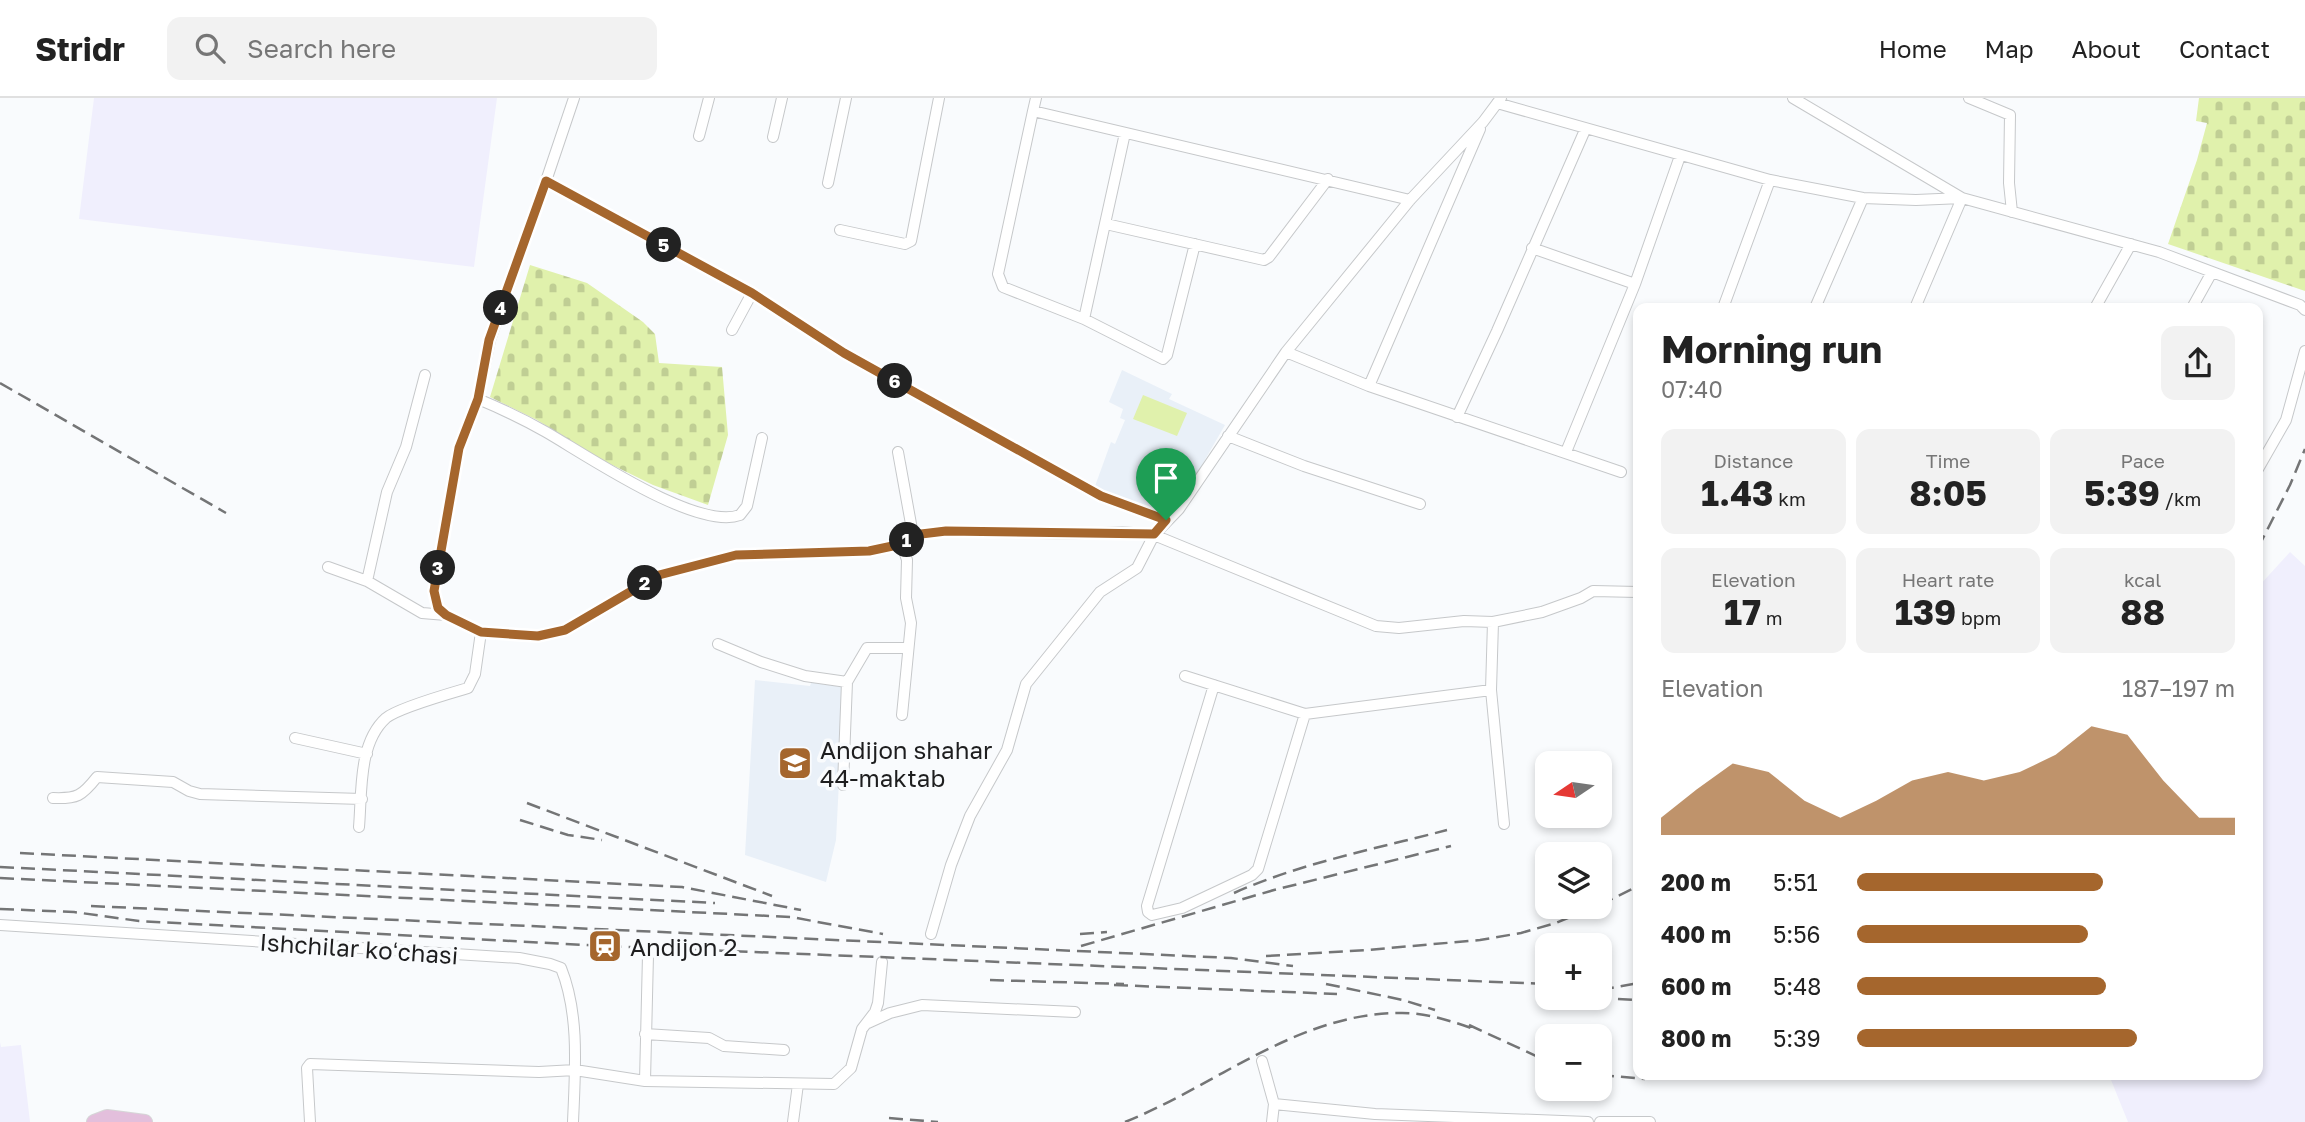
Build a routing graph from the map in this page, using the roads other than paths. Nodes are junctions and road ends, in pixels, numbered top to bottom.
1 (574, 98) edge
2 (709, 98) edge
3 (782, 98) edge
4 (846, 98) edge
5 (939, 98) edge
6 (1036, 98) edge
7 (1793, 98) edge
8 (1969, 98) edge
9 (1499, 99) edge
10 (1032, 111) junction
11 (1483, 122) junction
12 (1585, 130) junction
13 (1125, 133) junction
14 (699, 136) dead end
15 (773, 138) dead end
16 (1680, 156) junction
17 (1328, 179) junction
18 (1770, 180) junction
19 (546, 181) junction
20 (828, 183) dead end
21 (1863, 198) junction
22 (1962, 198) junction
23 (1410, 200) junction
24 (2012, 212) junction
25 (1106, 224) junction
26 (840, 230) dead end
27 (1195, 244) junction
28 (2131, 244) junction
29 (1532, 248) junction
30 (2212, 272) junction
31 (1635, 284) junction
32 (752, 293) junction
33 (1725, 303) edge
34 (1817, 303) edge
35 (1917, 303) edge
36 (2098, 303) edge
37 (2195, 303) edge
38 (2305, 310) edge
39 (1084, 319) junction
40 (732, 330) dead end
41 (2305, 351) edge
42 (1286, 352) junction
43 (425, 375) dead end
44 (1369, 386) junction
45 (478, 399) junction
46 (1457, 417) junction
47 (1228, 436) junction
48 (762, 438) dead end
49 (898, 452) dead end
50 (1566, 452) junction
51 (2263, 460) edge
52 (1621, 472) dead end
53 (1420, 504) dead end
54 (1166, 520) junction
55 (1154, 534) junction
56 (913, 535) junction
57 (902, 544) junction
58 (328, 567) dead end
59 (367, 581) junction
60 (1633, 591) edge
61 (446, 615) junction
62 (1493, 622) junction
63 (481, 632) junction
64 (718, 644) dead end
65 (908, 648) junction
66 (1185, 676) dead end
67 (847, 682) junction
68 (1214, 685) junction
69 (1491, 690) junction
70 (1305, 714) junction
71 (902, 715) dead end
72 (295, 738) dead end
73 (367, 754) junction
74 (843, 785) dead end
75 (52, 799) dead end
76 (362, 799) junction
77 (1504, 824) dead end
78 (359, 827) dead end
79 (0, 925) edge
80 (931, 934) dead end
81 (648, 955) dead end
82 (881, 962) dead end
83 (1075, 1012) dead end
84 (868, 1023) junction
85 (645, 1034) junction
86 (784, 1050) dead end
87 (1262, 1061) dead end
88 (575, 1070) junction
89 (645, 1082) junction
90 (799, 1084) junction
91 (1274, 1104) junction
92 (102, 1120) edge
93 (145, 1122) edge
94 (310, 1122) edge
95 (573, 1122) edge
96 (793, 1122) edge
97 (1272, 1122) edge
98 (1588, 1122) edge
99 (1600, 1122) edge
100 (1650, 1122) edge

1 - 19 street
2 - 14 street
3 - 15 street
4 - 20 street
5 - 26 street
6 - 10 street
7 - 22 street
8 - 24 street
9 - 11 street
9 - 12 street
10 - 13 street
10 - 39 street
11 - 23 street
11 - 44 street
12 - 16 street
12 - 29 street
13 - 17 street
13 - 25 street
16 - 18 street
16 - 31 street
17 - 23 street
17 - 27 street
18 - 21 street
18 - 33 street
19 - 32 street
19 - 45 street
21 - 22 street
21 - 34 street
22 - 24 street
22 - 35 street
23 - 42 street
24 - 28 street
25 - 27 street
25 - 39 street
27 - 39 street
28 - 30 street
28 - 36 street
29 - 31 street
29 - 46 street
30 - 37 street
30 - 38 street
31 - 50 street
32 - 40 street
32 - 54 street
41 - 51 street
42 - 44 street
42 - 47 street
43 - 59 street
44 - 46 street
45 - 48 street
45 - 61 street
46 - 50 street
47 - 53 street
47 - 54 street
49 - 56 street
50 - 52 street
54 - 55 street
55 - 56 street
55 - 62 street
55 - 80 street
56 - 57 street
57 - 63 street
57 - 65 street
58 - 59 street
59 - 61 street
60 - 62 street
61 - 63 street
62 - 69 street
63 - 73 street
64 - 67 street
65 - 67 street
65 - 71 street
66 - 68 street
67 - 74 street
68 - 70 street
68 - 70 street
69 - 70 street
69 - 77 street
72 - 73 street
73 - 76 street
75 - 76 street
76 - 78 street
79 - 88 street, Ishchilar koʻchasi
81 - 85 street
82 - 84 street
83 - 84 street
84 - 90 street
85 - 86 street
85 - 89 street
87 - 91 street
88 - 89 street
88 - 94 street
88 - 95 street, Ishchilar koʻchasi
89 - 90 street
90 - 96 street
91 - 97 street
91 - 98 street
92 - 93 main road
99 - 100 street

